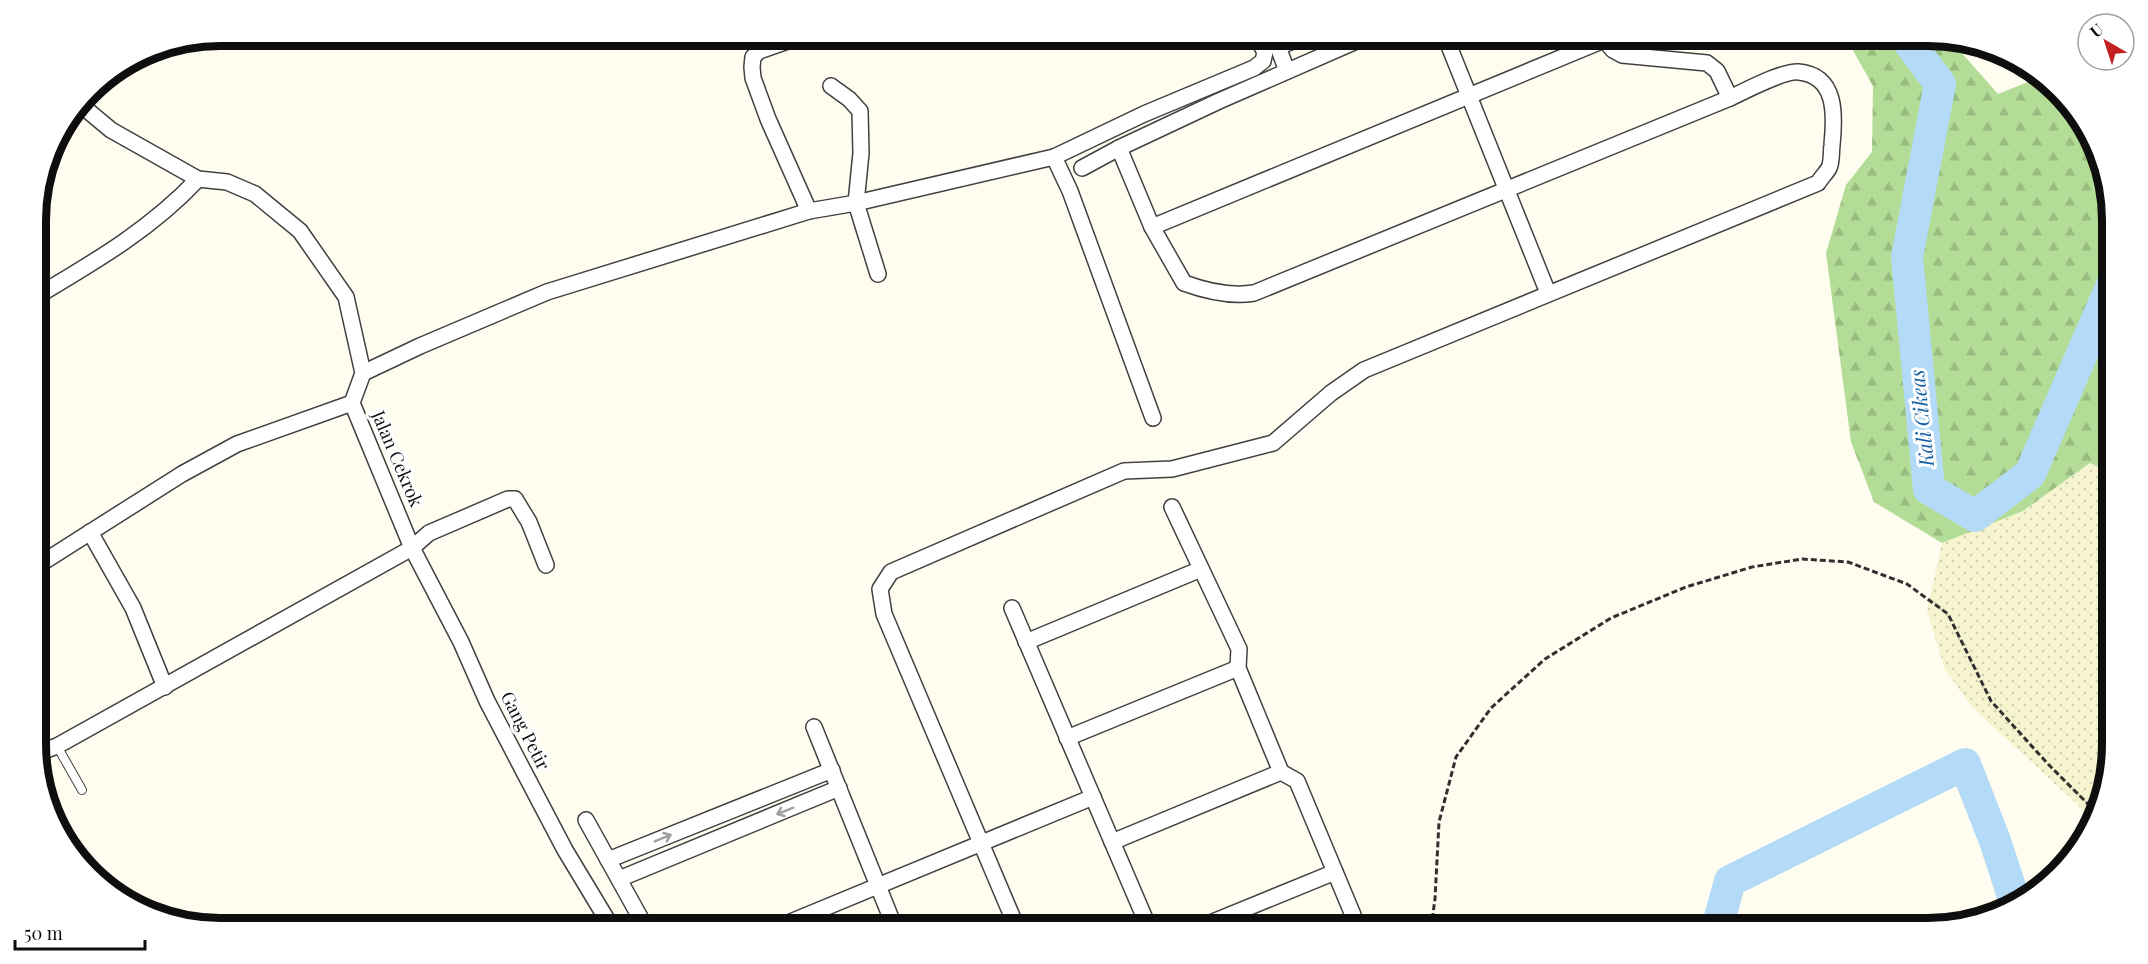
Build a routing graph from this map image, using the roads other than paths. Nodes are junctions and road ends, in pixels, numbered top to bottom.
1 (773, 46) edge
2 (1262, 46) edge
3 (1280, 46) edge
4 (1335, 46) edge
5 (1449, 46) edge
6 (1584, 46) edge
7 (1609, 46) edge
8 (1287, 71) junction
9 (831, 86) dead end
10 (1469, 96) junction
11 (1730, 98) junction
12 (87, 110) edge
13 (1119, 148) junction
14 (1053, 157) junction
15 (1082, 168) dead end
16 (198, 179) junction
17 (1506, 189) junction
18 (856, 203) junction
19 (809, 211) junction
20 (1152, 227) junction
21 (878, 274) dead end
22 (47, 290) edge
23 (1548, 293) junction
24 (363, 374) junction
25 (352, 403) junction
26 (1153, 418) dead end
27 (1172, 507) dead end
28 (90, 532) junction
29 (412, 548) junction
30 (47, 560) edge
31 (546, 565) dead end
32 (1201, 569) junction
33 (1011, 608) dead end
34 (1026, 642) junction
35 (1238, 668) junction
36 (165, 687) junction
37 (814, 727) dead end
38 (1067, 738) junction
39 (57, 746) junction
40 (47, 750) edge
41 (832, 770) junction
42 (1281, 772) junction
43 (839, 788) junction
44 (82, 790) dead end
45 (1093, 797) junction
46 (718, 816) junction
47 (586, 820) dead end
48 (726, 835) junction
49 (980, 842) junction
50 (1112, 842) junction
51 (608, 860) junction
52 (1335, 872) junction
53 (619, 879) junction
54 (878, 885) junction
55 (1353, 915) dead end
56 (1144, 917) edge
57 (1224, 917) edge
58 (606, 918) edge
59 (640, 918) edge
60 (801, 918) edge
61 (891, 918) edge
62 (1012, 918) edge

1 - 19 street
2 - 14 street
3 - 8 street
4 - 8 street
5 - 10 street
6 - 10 street
7 - 11 street
8 - 13 street
9 - 18 street
10 - 17 street
10 - 20 street
11 - 17 street
11 - 23 street
12 - 16 street
13 - 15 street
13 - 20 street
14 - 18 street
14 - 26 street
16 - 22 street
16 - 24 street
17 - 20 street
17 - 23 street
18 - 19 street
18 - 21 street
19 - 24 street
23 - 49 street
24 - 25 street, Jalan Cekrok
25 - 28 street
25 - 29 street, Jalan Cekrok
27 - 32 street
28 - 30 street
28 - 36 street
29 - 31 street
29 - 36 street
29 - 58 street, Gang Petir
32 - 34 street
32 - 35 street
33 - 34 street
34 - 38 street
35 - 38 street
35 - 42 street
36 - 39 street
37 - 41 street
38 - 45 street
39 - 40 street
39 - 44 lane
41 - 43 street
41 - 46 street
42 - 50 street
42 - 52 street
43 -> 48 street
43 - 54 street
45 - 49 street
45 - 50 street
46 - 48 street
51 -> 46 street
47 - 51 street
48 - 53 street
49 - 54 street
49 - 62 street
50 - 56 street
51 - 53 street
52 - 55 street
52 - 57 street
53 - 59 street
54 - 60 street
54 - 61 street

